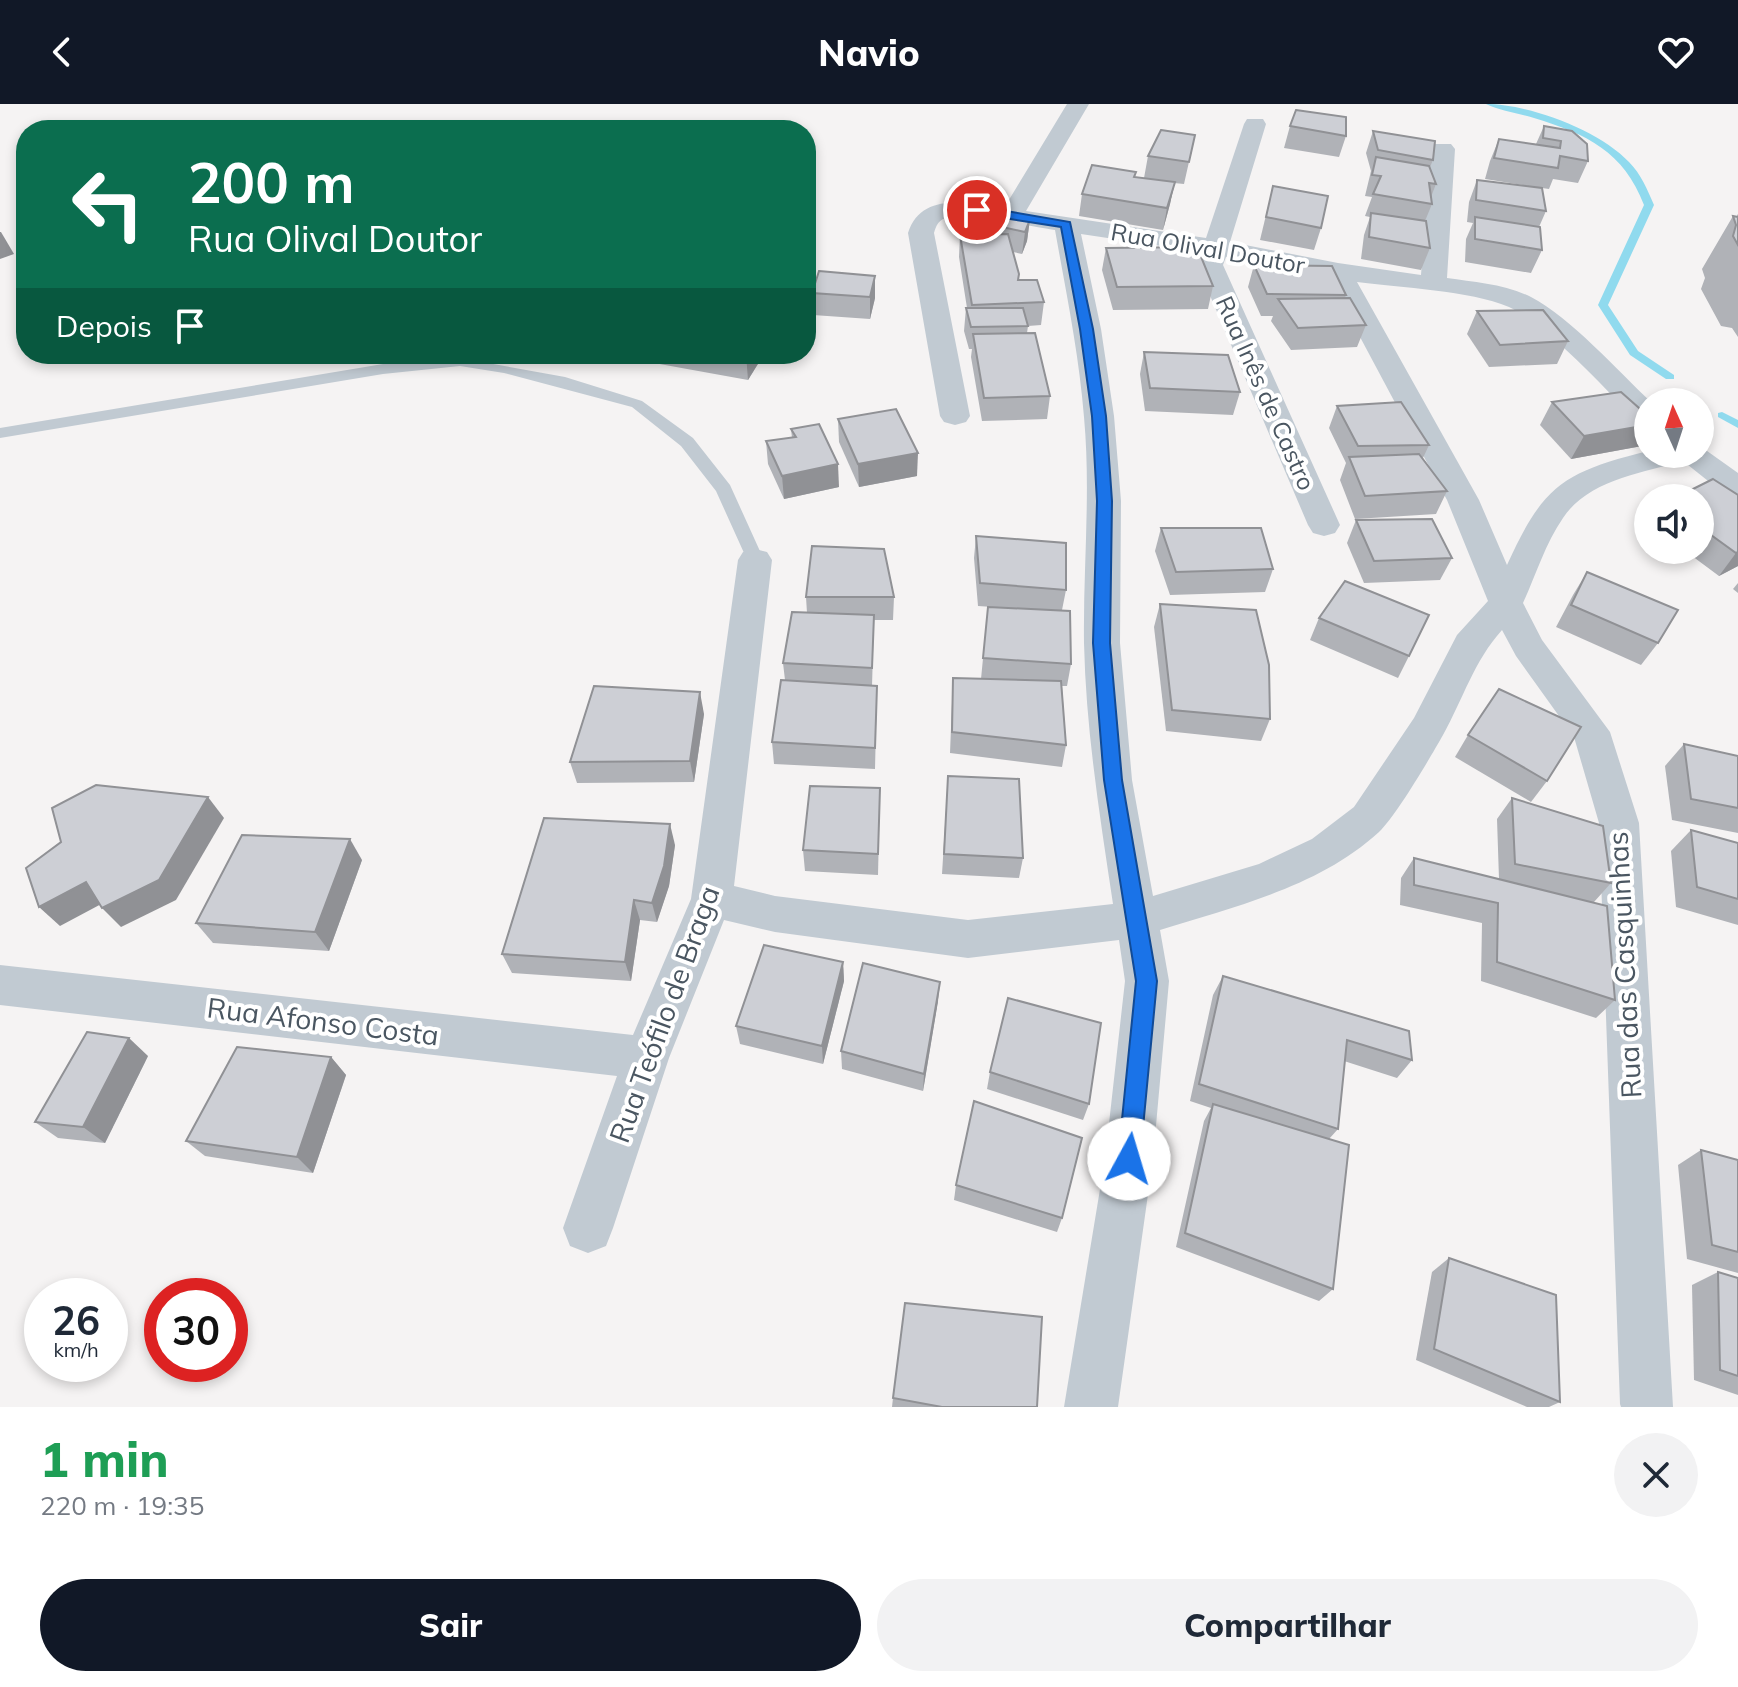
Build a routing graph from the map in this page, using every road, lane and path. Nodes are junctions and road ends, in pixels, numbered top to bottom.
1 (1078, 104) edge
2 (1255, 124) dead end
3 (1443, 149) dead end
4 (1011, 216) junction
5 (1066, 224) junction
6 (1216, 247) junction
7 (1338, 271) junction
8 (1433, 283) junction
9 (438, 364) edge
10 (475, 364) edge
11 (1634, 402) edge
12 (955, 416) dead end
13 (0, 433) edge
14 (1634, 467) edge
15 (1712, 468) edge
16 (1738, 489) edge
17 (1324, 525) dead end
18 (755, 560) joint
19 (1506, 603) junction
20 (712, 899) junction
21 (1138, 919) junction
22 (0, 985) edge
23 (646, 1058) junction
24 (588, 1228) dead end
25 (1647, 1404) dead end
26 (1091, 1407) edge

1 - 4 street
2 - 6 street, Rua Inês de Castro
3 - 8 street
4 - 5 street, Rua Olival Doutor
4 - 12 street, Rua Olival Doutor
5 - 6 street, Rua Olival Doutor
5 - 21 street
6 - 7 street, Rua Olival Doutor
6 - 17 street, Rua Inês de Castro
7 - 8 street, Rua Olival Doutor
7 - 19 street, Rua das Casquinhas
8 - 11 street, Rua Olival Doutor
9 - 13 lane
10 - 18 lane
14 - 19 street
15 - 16 street
18 - 20 street, Rua Teófilo de Braga
19 - 21 street
19 - 25 street, Rua das Casquinhas
20 - 21 street
20 - 23 street, Rua Teófilo de Braga
21 - 26 street
22 - 23 street, Rua Afonso Costa
23 - 24 street, Rua Teófilo de Braga

